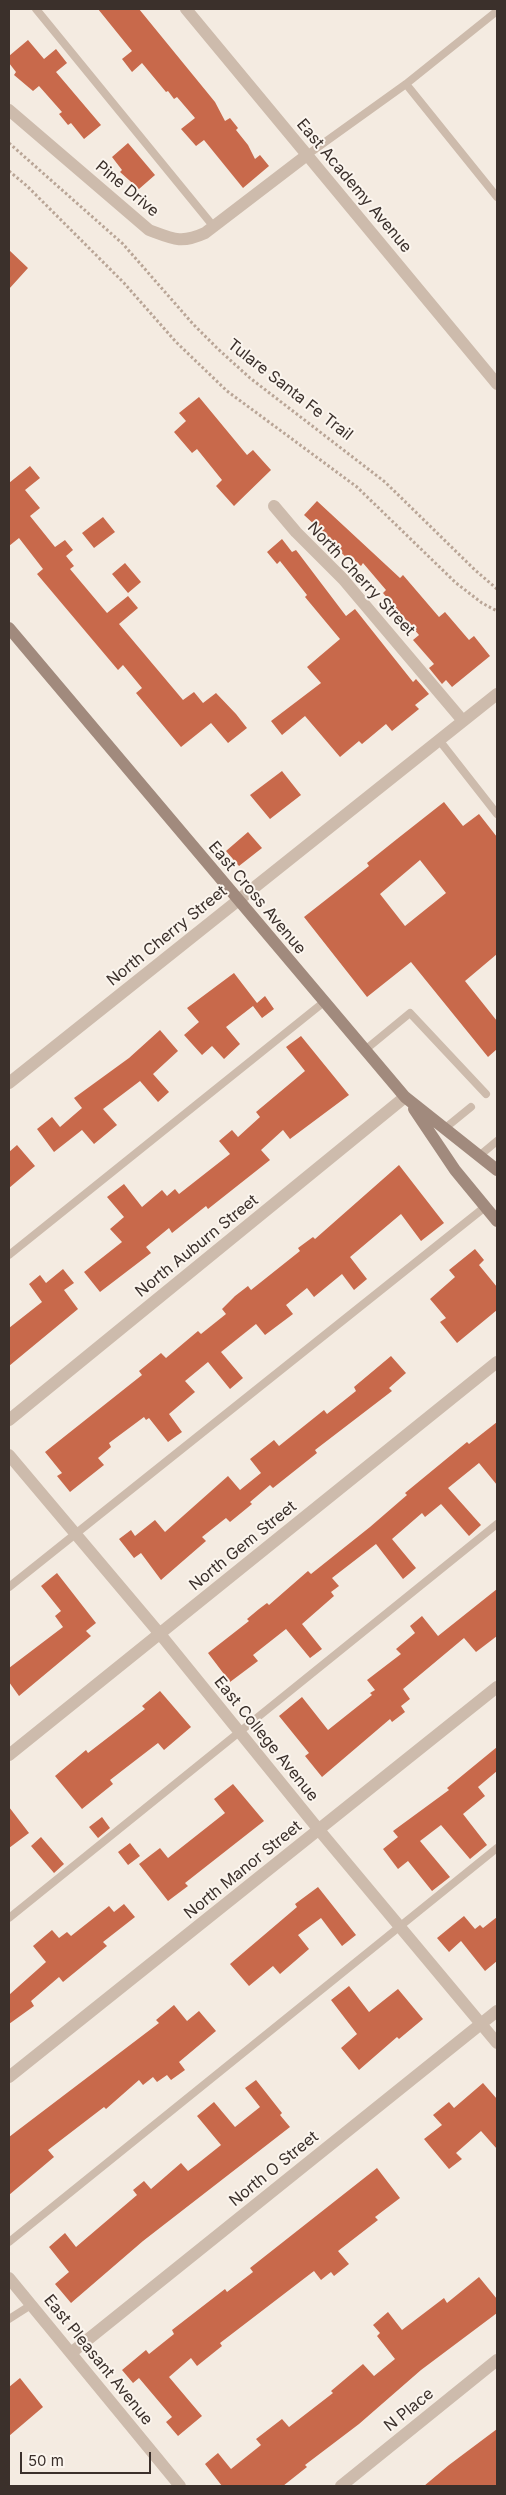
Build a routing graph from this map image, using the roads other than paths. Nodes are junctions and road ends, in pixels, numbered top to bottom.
1 (36, 9) edge
2 (186, 9) edge
3 (497, 12) edge
4 (406, 84) junction
5 (9, 110) edge
6 (306, 155) junction
7 (497, 197) edge
8 (214, 227) junction
9 (497, 384) edge
10 (274, 506) dead end
11 (9, 628) edge
12 (497, 694) edge
13 (463, 721) junction
14 (439, 740) junction
15 (497, 814) edge
16 (238, 901) junction
17 (324, 1002) junction
18 (365, 1050) junction
19 (9, 1083) edge
20 (486, 1094) dead end
21 (406, 1097) junction
22 (470, 1106) dead end
23 (444, 1128) junction
24 (497, 1140) edge
25 (479, 1156) junction
26 (497, 1170) edge
27 (485, 1207) junction
28 (497, 1221) edge
29 (9, 1255) edge
30 (497, 1362) edge
31 (9, 1420) edge
32 (9, 1455) edge
33 (497, 1524) edge
34 (75, 1534) junction
35 (9, 1587) edge
36 (160, 1634) junction
37 (497, 1687) edge
38 (240, 1732) junction
39 (9, 1755) edge
40 (319, 1830) junction
41 (497, 1848) edge
42 (9, 1918) edge
43 (399, 1927) junction
44 (497, 2011) edge
45 (480, 2024) junction
46 (497, 2043) edge
47 (9, 2077) edge
48 (9, 2242) edge
49 (9, 2278) edge
50 (31, 2305) junction
51 (9, 2319) edge
52 (71, 2353) junction
53 (497, 2360) edge
54 (180, 2486) edge
55 (341, 2486) edge

1 - 8 lane
2 - 6 street, East Academy Avenue
3 - 4 lane
4 - 6 lane
4 - 7 lane
5 - 8 street, Pine Drive
6 - 8 street, Pine Drive
6 - 9 street, East Academy Avenue
10 - 13 street, North Cherry Street
11 - 16 street, East Cross Avenue
12 - 13 street, North Cherry Street
13 - 14 street, North Cherry Street
14 - 15 lane
14 - 16 street, North Cherry Street
16 - 17 street, East Cross Avenue
16 - 19 street, North Cherry Street
17 - 18 street, East Cross Avenue
17 - 29 lane
18 - 20 lane
18 - 21 street, East Cross Avenue
21 - 23 street, East Cross Avenue
21 - 27 street
21 - 31 street, North Auburn Street
22 - 23 lane
23 - 25 street, East Cross Avenue
24 - 25 lane
25 - 26 street, East Cross Avenue
27 - 28 street
27 - 34 lane
30 - 36 street, North Gem Street
32 - 34 street, East College Avenue
33 - 38 lane
34 - 35 lane
34 - 36 street, East College Avenue
36 - 38 street, East College Avenue
36 - 39 street, North Gem Street
37 - 40 street, North Manor Street
38 - 40 street, East College Avenue
38 - 42 lane
40 - 43 street, East College Avenue
40 - 47 street, North Manor Street
41 - 43 lane
43 - 45 street, East College Avenue
43 - 48 lane
44 - 45 street, North O Street
45 - 46 street, East College Avenue
45 - 52 street, North O Street
49 - 50 street, East Pleasant Avenue
50 - 51 lane
50 - 52 street, East Pleasant Avenue
52 - 54 street, East Pleasant Avenue
53 - 55 street, N Place

